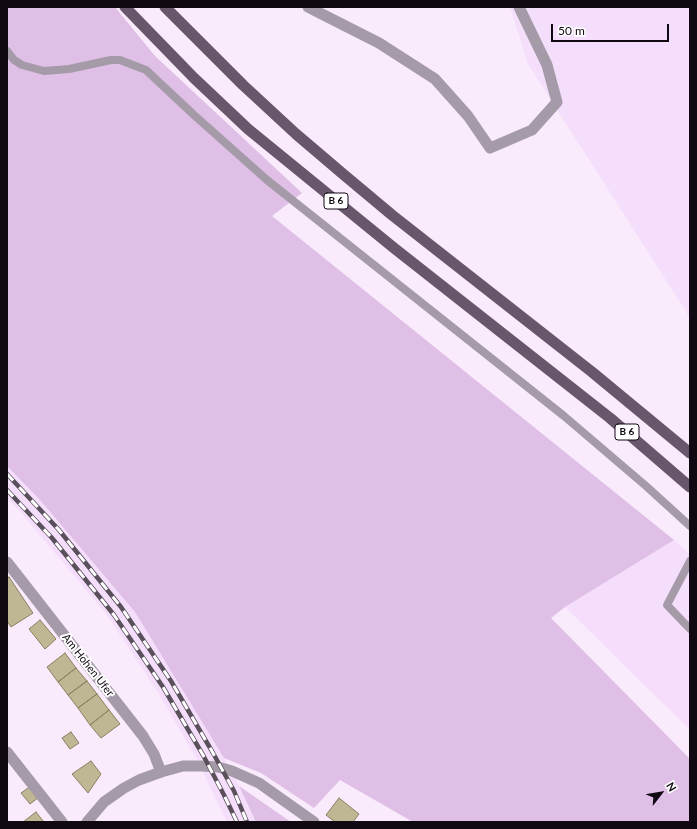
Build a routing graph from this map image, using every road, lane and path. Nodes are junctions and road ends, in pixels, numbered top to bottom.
1 (125, 7) edge
2 (165, 7) edge
3 (308, 7) edge
4 (519, 7) edge
5 (7, 51) edge
6 (690, 453) edge
7 (690, 487) edge
8 (690, 526) edge
9 (690, 561) edge
10 (7, 562) edge
11 (690, 629) edge
12 (7, 752) edge
13 (161, 772) junction
14 (62, 822) edge
15 (87, 822) edge
16 (314, 822) edge

1 - 7 main road, B 6
2 - 6 main road, B 6
3 - 4 street
5 - 8 lane
9 - 11 lane
10 - 13 street, Am Hohen Ufer
12 - 14 street
13 - 15 street
13 - 16 street

